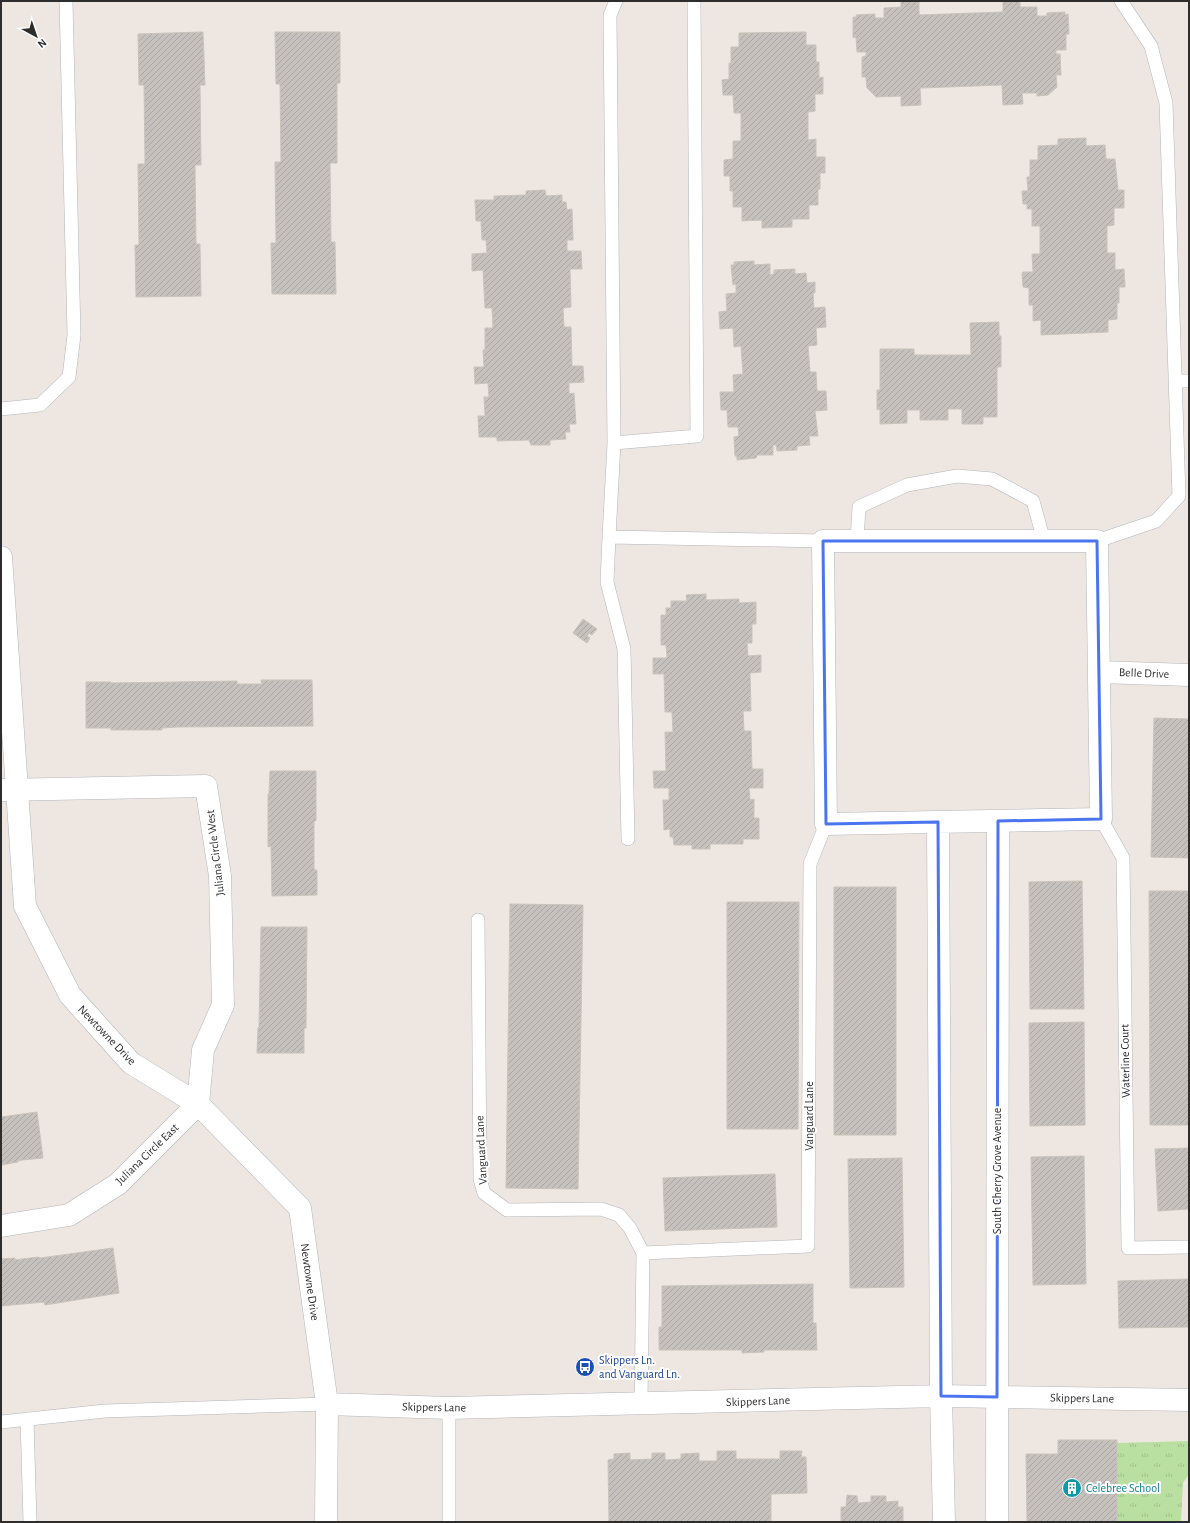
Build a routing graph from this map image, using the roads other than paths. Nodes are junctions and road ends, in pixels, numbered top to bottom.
1 (66, 1) edge
2 (616, 1) edge
3 (694, 1) edge
4 (1121, 1) edge
5 (1189, 381) edge
6 (1175, 382) junction
7 (1, 409) edge
8 (614, 442) junction
9 (609, 537) junction
10 (823, 541) junction
11 (857, 541) junction
12 (1044, 541) junction
13 (1097, 541) junction
14 (1, 557) edge
15 (1099, 672) junction
16 (1189, 675) edge
17 (9, 790) edge
18 (1101, 819) junction
19 (998, 821) junction
20 (938, 822) junction
21 (826, 824) junction
22 (628, 839) dead end
23 (478, 920) dead end
24 (198, 1104) junction
25 (1, 1226) edge
26 (1189, 1247) edge
27 (643, 1253) junction
28 (941, 1396) junction
29 (997, 1397) junction
30 (1189, 1400) edge
31 (327, 1404) junction
32 (641, 1404) junction
33 (449, 1408) junction
34 (27, 1419) junction
35 (1, 1422) edge
36 (30, 1522) edge
37 (326, 1522) edge
38 (449, 1522) edge
39 (944, 1522) edge
40 (997, 1522) edge

1 - 7 lane
2 - 8 lane
3 - 8 lane
4 - 6 lane
5 - 6 lane
6 - 13 lane
8 - 9 lane
9 - 10 lane
9 - 22 lane
10 - 11 street
10 - 21 street
11 - 12 street
11 - 12 lane
12 - 13 street
13 - 15 street
14 - 17 street, Newtowne Drive
15 - 16 street, Belle Drive
15 - 18 street
17 - 24 street, Newtowne Drive
17 - 24 street, Juliana Circle West
18 - 19 street
18 - 26 lane, Waterline Court
19 - 20 street
19 - 29 street, South Cherry Grove Avenue
20 - 21 street
20 - 28 street
21 - 27 lane, Vanguard Lane
23 - 27 lane, Vanguard Lane
24 - 25 street, Juliana Circle East
24 - 31 street, Newtowne Drive
27 - 32 lane, Vanguard Lane
28 - 29 street, Skippers Lane
28 - 32 street, Skippers Lane
28 - 39 street
29 - 30 street, Skippers Lane
29 - 40 street, South Cherry Grove Avenue
31 - 33 street, Skippers Lane
31 - 34 lane
31 - 37 street, Newtowne Drive
32 - 33 street, Skippers Lane
33 - 38 lane
34 - 35 lane
34 - 36 lane

